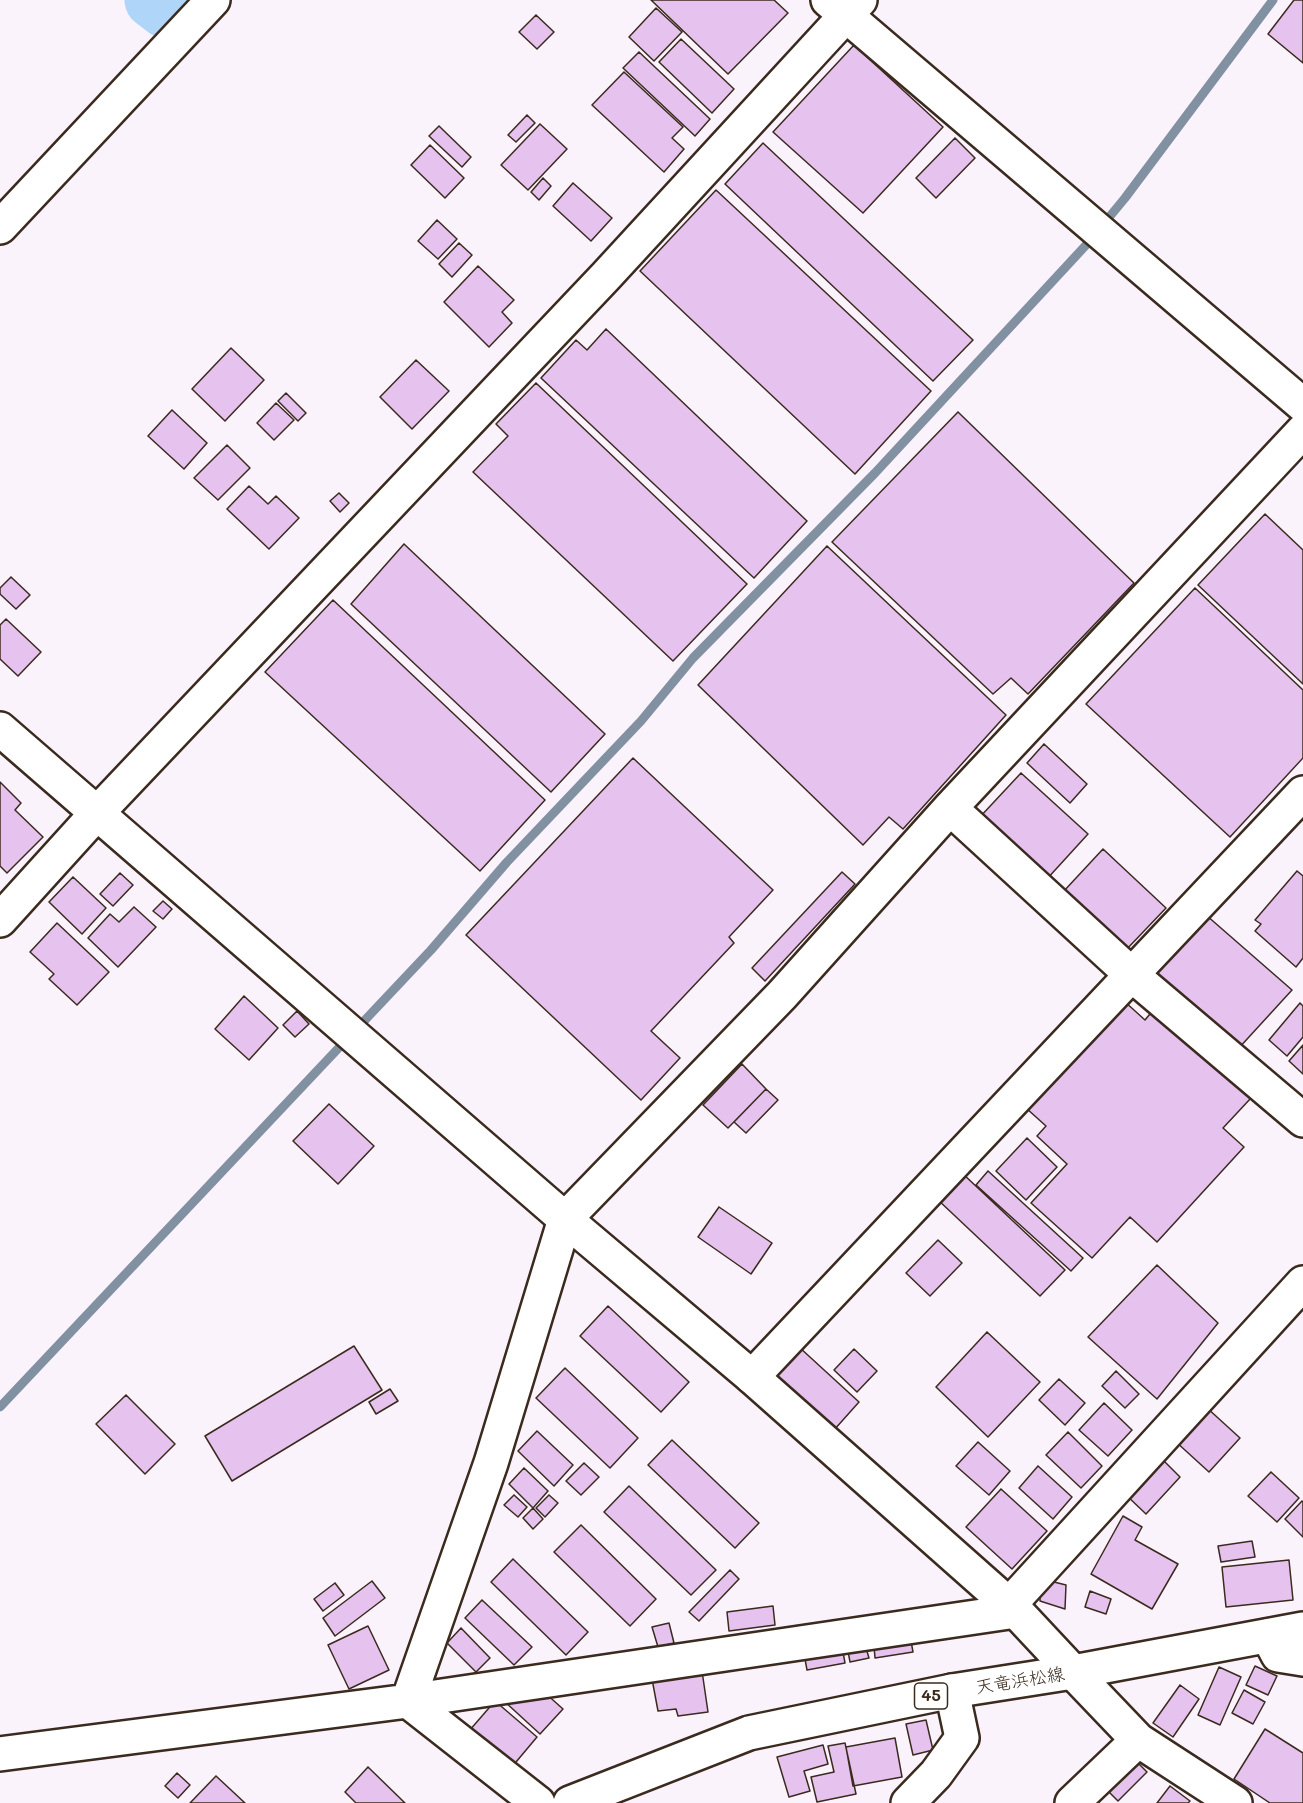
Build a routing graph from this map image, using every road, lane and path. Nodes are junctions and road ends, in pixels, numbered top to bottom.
1 (213, 0) edge
2 (845, 5) edge
3 (0, 227) edge
4 (1303, 405) edge
5 (1303, 430) edge
6 (0, 729) edge
7 (1303, 793) edge
8 (950, 808) junction
9 (97, 813) junction
10 (0, 920) edge
11 (1132, 975) junction
12 (1303, 1120) edge
13 (565, 1219) junction
14 (1303, 1283) edge
15 (752, 1377) junction
16 (1013, 1608) junction
17 (1303, 1629) edge
18 (1268, 1636) junction
19 (1303, 1659) edge
20 (1073, 1672) junction
21 (952, 1691) junction
22 (408, 1701) junction
23 (1138, 1740) junction
24 (0, 1754) edge
25 (538, 1803) edge
26 (570, 1803) edge
27 (908, 1803) edge
28 (1072, 1803) edge
29 (1235, 1803) edge

1 - 3 street
2 - 4 street
2 - 9 street
5 - 8 street
6 - 9 street
7 - 11 street
8 - 11 street
8 - 13 street
9 - 10 street
9 - 13 street
11 - 12 street
11 - 15 street
13 - 15 street
13 - 22 street
14 - 16 street
15 - 16 street
16 - 20 street
16 - 22 street
17 - 18 street, 天竜浜松線 / 45
18 - 19 street
18 - 20 street, 天竜浜松線 / 45
20 - 21 street, 天竜浜松線 / 45
20 - 23 street
21 - 26 street, 天竜浜松線 / 45
21 - 27 street
22 - 24 street
22 - 25 street
23 - 28 street
23 - 29 street

